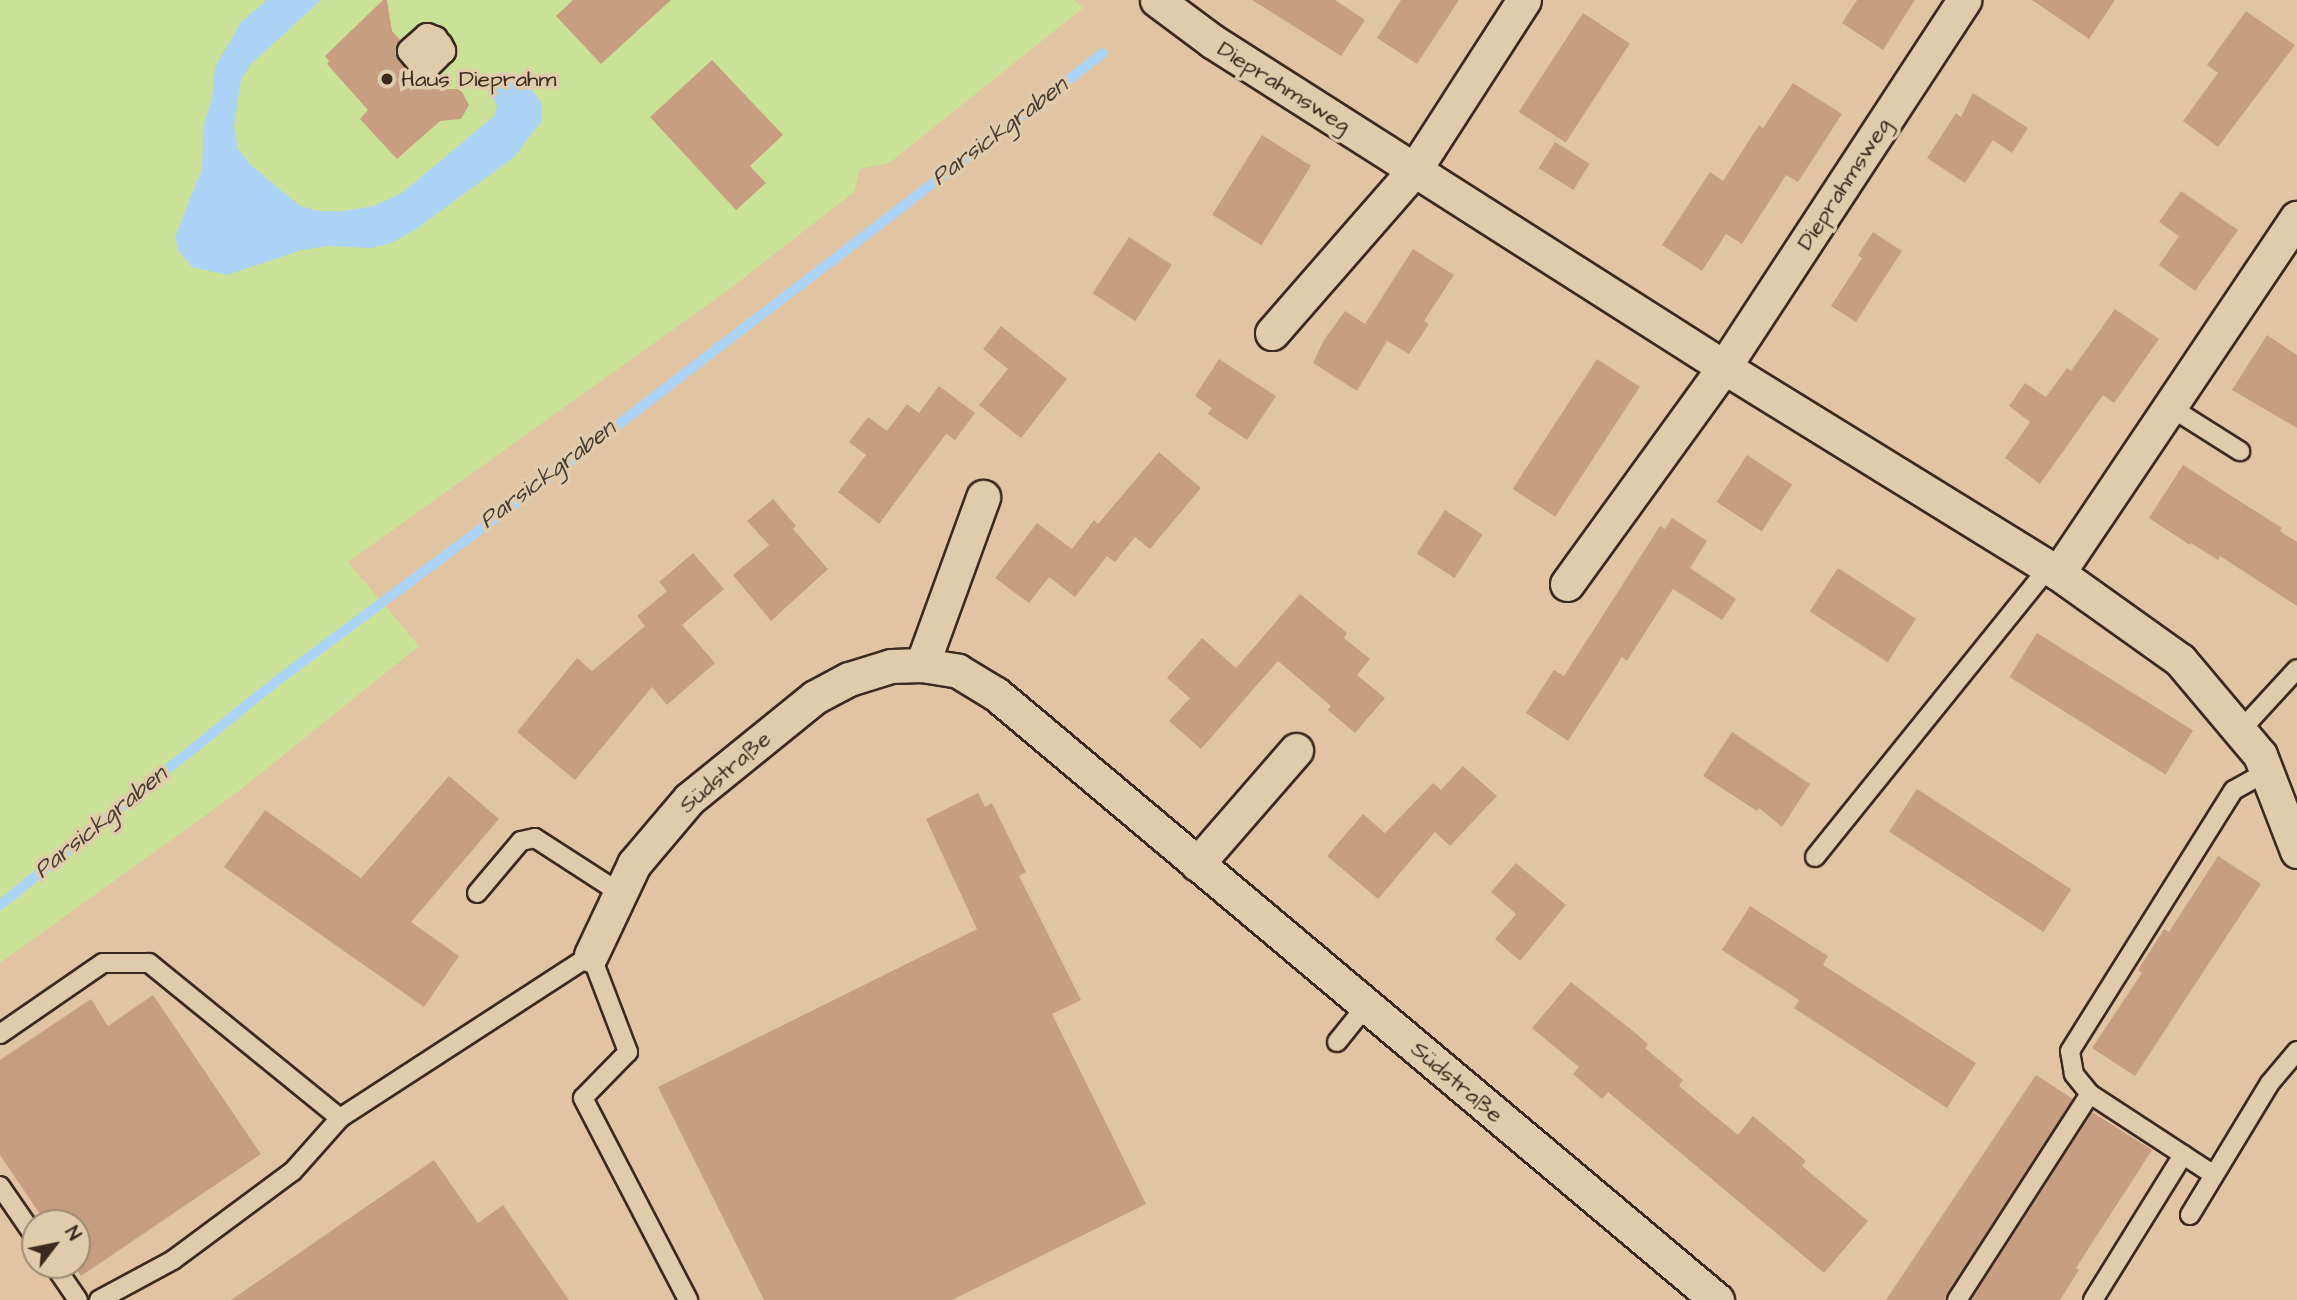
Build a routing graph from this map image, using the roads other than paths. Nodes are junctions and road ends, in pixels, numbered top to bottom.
1 (1157, 0) edge
2 (1524, 0) edge
3 (1964, 0) edge
4 (1415, 169) junction
5 (2297, 218) edge
6 (1272, 333) dead end
7 (1724, 367) junction
8 (2170, 407) junction
9 (2240, 451) dead end
10 (984, 497) dead end
11 (2054, 570) junction
12 (1567, 584) dead end
13 (922, 665) junction
14 (2297, 669) edge
15 (2240, 731) junction
16 (1296, 750) dead end
17 (2267, 772) junction
18 (2297, 851) edge
19 (1815, 857) dead end
20 (1197, 864) junction
21 (477, 893) dead end
22 (620, 893) junction
23 (591, 955) junction
24 (1366, 1006) junction
25 (0, 1034) edge
26 (1337, 1042) dead end
27 (2297, 1051) edge
28 (2090, 1094) junction
29 (340, 1118) junction
30 (2183, 1155) junction
31 (2214, 1175) junction
32 (0, 1186) edge
33 (2190, 1214) dead end
34 (21, 1217) edge
35 (64, 1279) edge
36 (78, 1300) edge
37 (99, 1300) edge
38 (688, 1300) edge
39 (1717, 1300) edge
40 (1956, 1300) edge
41 (2093, 1300) edge

1 - 4 street, Dieprahmsweg
2 - 4 street
3 - 7 street, Dieprahmsweg
4 - 6 street
4 - 7 street, Dieprahmsweg
5 - 8 street
7 - 11 street, Dieprahmsweg
7 - 12 street, Dieprahmsweg
8 - 9 lane
8 - 11 street
10 - 13 street
11 - 15 street, Dieprahmsweg
11 - 19 lane
13 - 20 street, Südstraße
13 - 22 street, Südstraße
14 - 15 lane
15 - 17 street, Dieprahmsweg
16 - 20 street
17 - 18 street, Dieprahmsweg
17 - 28 lane
20 - 24 street, Südstraße
21 - 22 lane
22 - 23 street, Südstraße
23 - 29 lane
23 - 38 lane
24 - 26 lane
24 - 39 street, Südstraße
25 - 29 lane
27 - 31 lane
28 - 30 lane
28 - 40 lane
29 - 37 lane
30 - 31 lane
30 - 41 lane
31 - 33 lane
32 - 34 lane
35 - 36 lane

